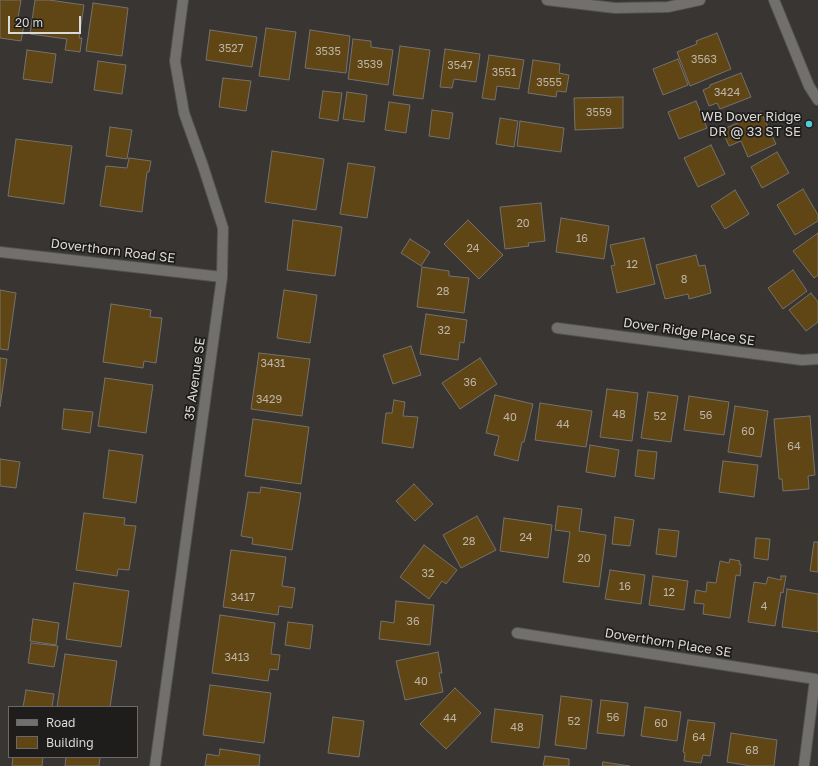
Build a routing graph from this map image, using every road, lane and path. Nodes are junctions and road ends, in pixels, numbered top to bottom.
1 (183, 0) edge
2 (546, 0) edge
3 (700, 0) edge
4 (774, 0) edge
5 (818, 100) edge
6 (0, 252) edge
7 (222, 277) junction
8 (557, 328) dead end
9 (818, 359) edge
10 (517, 633) dead end
11 (816, 680) edge
12 (156, 766) edge
13 (804, 766) edge

1 - 7 street, 35 Avenue SE
2 - 3 street
4 - 5 street
6 - 7 street, Doverthorn Road SE
7 - 12 street, 35 Avenue SE
8 - 9 street, Dover Ridge Place SE
10 - 11 street, Doverthorn Place SE
11 - 13 street

